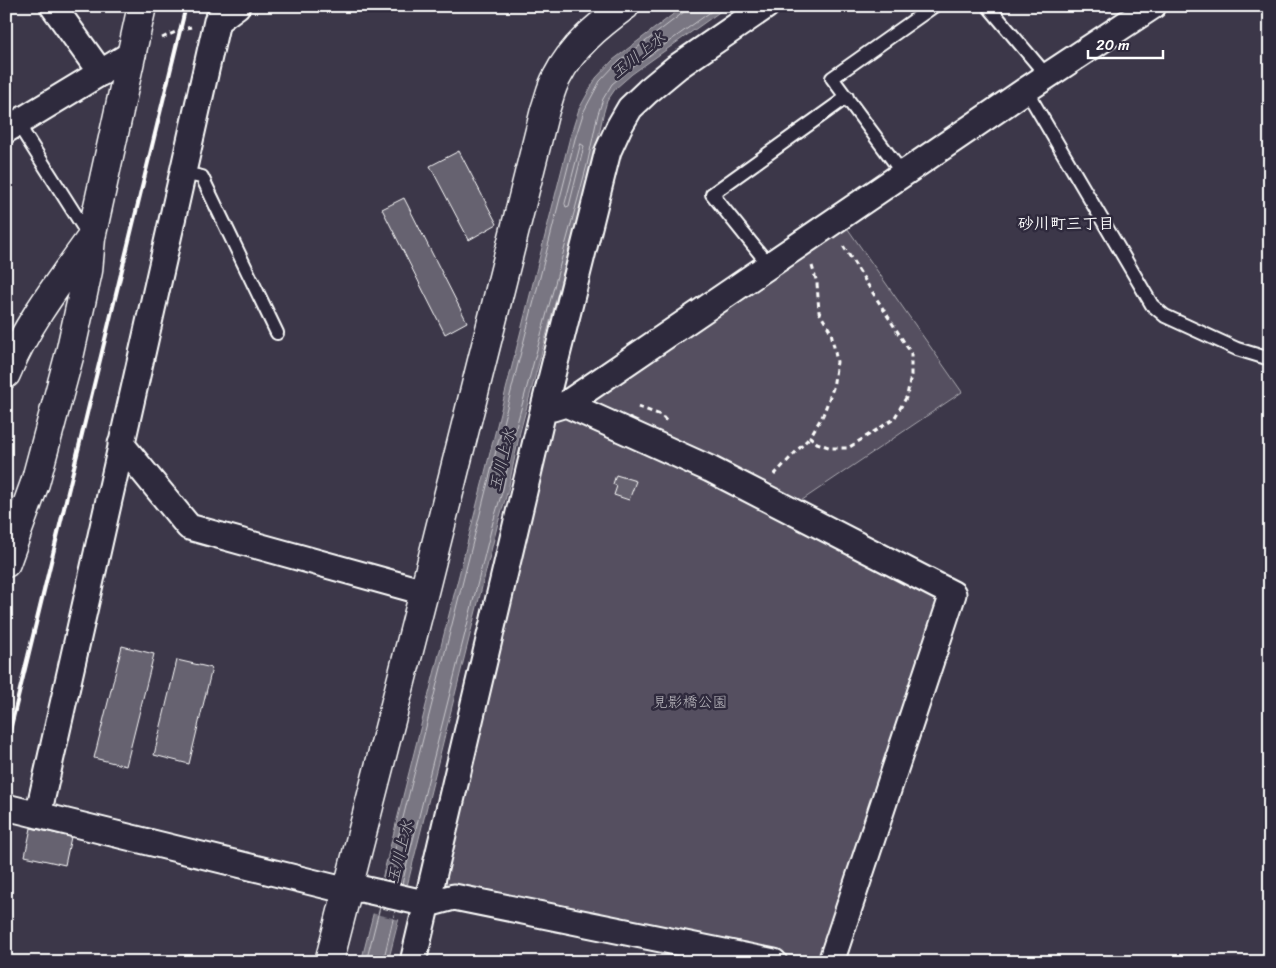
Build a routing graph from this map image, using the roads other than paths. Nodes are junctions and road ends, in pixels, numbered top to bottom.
1 (53, 6) edge
2 (142, 6) edge
3 (625, 6) edge
4 (766, 6) edge
5 (934, 6) edge
6 (988, 6) edge
7 (1153, 6) edge
8 (227, 14) edge
9 (133, 53) junction
10 (101, 73) junction
11 (1047, 76) junction
12 (1026, 90) junction
13 (847, 97) junction
14 (12, 127) edge
15 (182, 174) junction
16 (904, 174) junction
17 (91, 238) junction
18 (769, 265) junction
19 (277, 333) dead end
20 (1270, 358) edge
21 (6, 374) edge
22 (555, 407) junction
23 (121, 444) junction
24 (6, 563) edge
25 (424, 592) junction
26 (6, 807) edge
27 (38, 815) junction
28 (355, 890) junction
29 (419, 902) junction
30 (329, 962) edge
31 (413, 962) edge
32 (774, 962) edge
33 (831, 962) edge

1 - 10 street
2 - 9 street
3 - 25 street
4 - 22 street
5 - 13 lane
6 - 11 lane
7 - 11 street
8 - 15 street
9 - 10 street
9 - 17 street
10 - 14 street
11 - 12 street
12 - 16 street
12 - 20 lane
13 - 16 lane
13 - 18 lane
14 - 17 lane
15 - 19 lane
15 - 23 street
16 - 18 street
17 - 21 street
17 - 24 street
18 - 22 street
22 - 29 street
22 - 33 street
23 - 25 street
23 - 27 street
25 - 28 street
26 - 27 street
27 - 28 street
28 - 29 street
28 - 30 street
29 - 31 street
29 - 32 street

